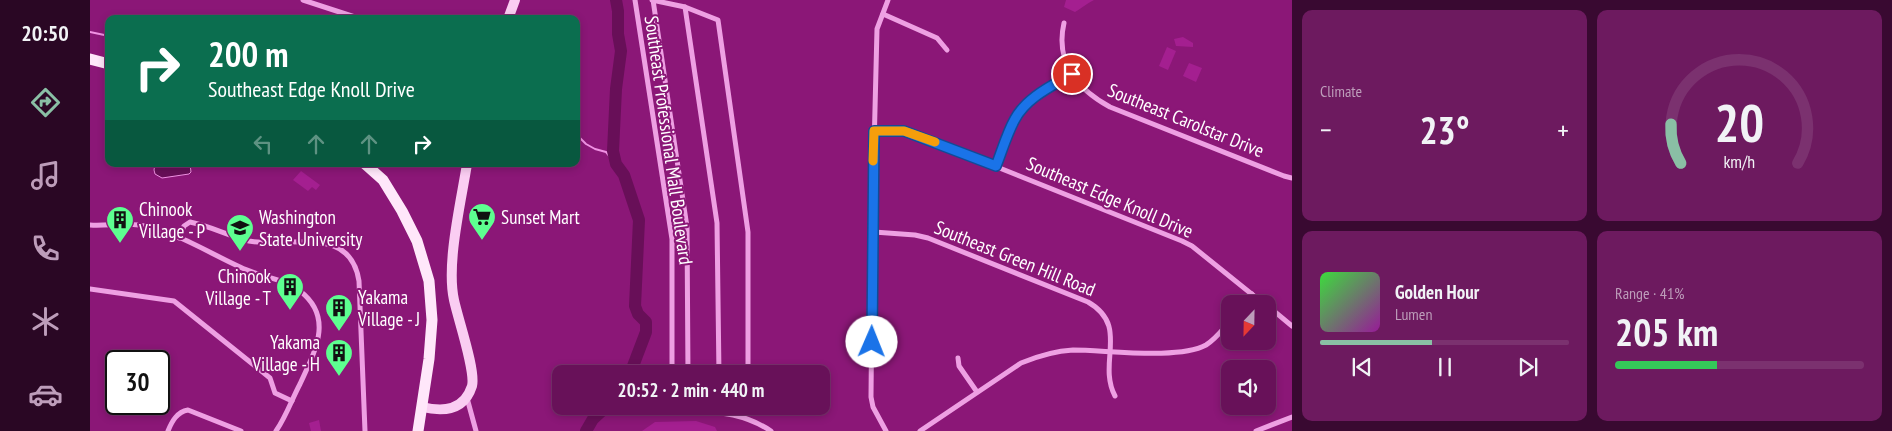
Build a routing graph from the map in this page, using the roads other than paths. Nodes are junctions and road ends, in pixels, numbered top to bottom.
1 (303, 0) edge
2 (515, 0) edge
3 (635, 0) edge
4 (653, 0) edge
5 (888, 0) edge
6 (685, 7) junction
7 (883, 14) junction
8 (349, 15) edge
9 (509, 15) edge
10 (1064, 23) dead end
11 (947, 50) dead end
12 (90, 59) edge
13 (105, 63) edge
14 (1072, 74) junction
15 (874, 131) junction
16 (996, 166) junction
17 (368, 167) edge
18 (467, 167) edge
19 (1292, 178) edge
20 (90, 225) edge
21 (874, 232) junction
22 (179, 238) junction
23 (90, 289) edge
24 (1252, 294) edge
25 (1276, 313) edge
26 (1292, 326) edge
27 (1221, 330) edge
28 (1110, 351) junction
29 (958, 358) dead end
30 (672, 365) edge
31 (688, 365) edge
32 (719, 365) edge
33 (748, 365) edge
34 (977, 392) junction
35 (1114, 396) dead end
36 (467, 397) junction
37 (292, 401) junction
38 (422, 407) junction
39 (735, 415) edge
40 (1292, 417) edge
41 (168, 431) edge
42 (241, 431) edge
43 (276, 431) edge
44 (365, 431) edge
45 (418, 431) edge
46 (476, 431) edge
47 (771, 431) edge
48 (886, 431) edge
49 (920, 431) edge
50 (1256, 431) edge

1 - 8 street
2 - 9 street
3 - 30 street, Southeast Professional Mall Boulevard
4 - 6 street
4 - 31 street
5 - 7 street
6 - 32 street
6 - 33 street
7 - 11 street
7 - 15 street
10 - 14 street, Southeast Carolstar Drive
12 - 13 main road
14 - 16 street
14 - 19 street, Southeast Carolstar Drive
15 - 16 street, Southeast Edge Knoll Drive
15 - 21 street
16 - 24 street, Southeast Edge Knoll Drive
17 - 38 main road
18 - 36 street
20 - 22 street
21 - 28 street, Southeast Green Hill Road
21 - 48 street
22 - 37 street
22 - 44 street
23 - 37 street
25 - 26 street
27 - 28 street
28 - 34 street
28 - 35 street, Southeast Green Hill Road
29 - 34 street
34 - 49 street
36 - 38 street
36 - 46 street
37 - 43 street
38 - 45 main road
39 - 47 street
40 - 50 street
41 - 42 street

